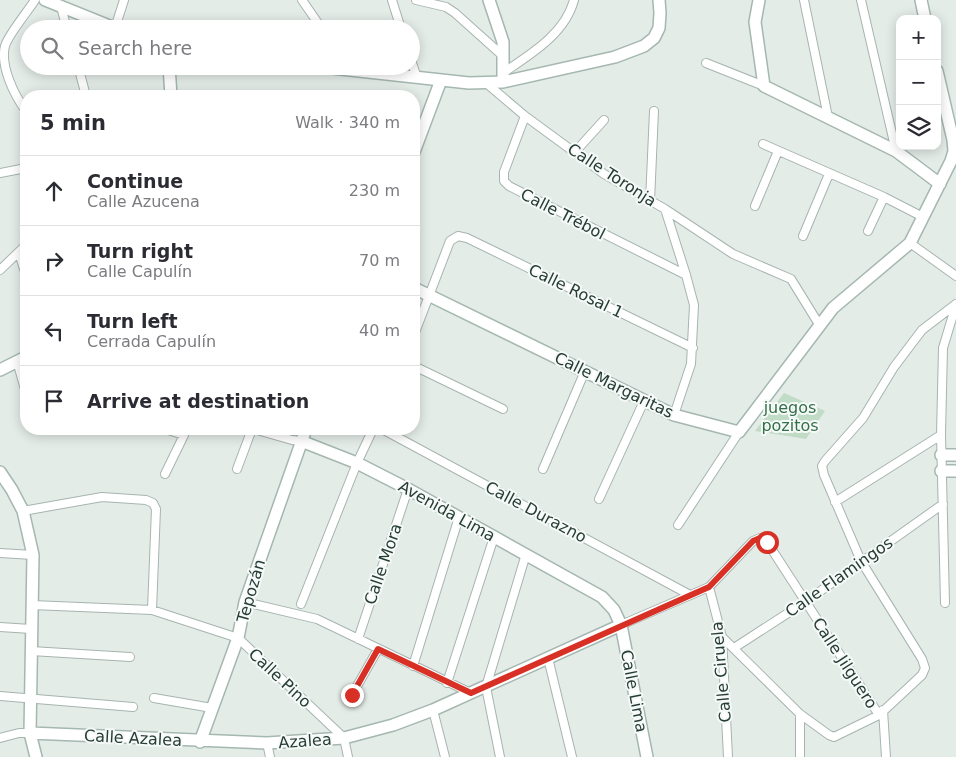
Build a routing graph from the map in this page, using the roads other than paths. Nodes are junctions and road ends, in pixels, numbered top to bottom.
1 (35, 0) edge
2 (45, 0) edge
3 (124, 0) edge
4 (302, 0) edge
5 (392, 0) edge
6 (416, 0) edge
7 (490, 0) edge
8 (574, 0) edge
9 (759, 0) edge
10 (804, 0) edge
11 (861, 0) edge
12 (921, 0) edge
13 (657, 2) edge
14 (61, 7) junction
15 (924, 15) edge
16 (22, 20) edge
17 (65, 20) edge
18 (95, 20) edge
19 (118, 20) edge
20 (316, 20) edge
21 (398, 20) edge
22 (20, 22) edge
23 (502, 56) junction
24 (706, 63) dead end
25 (80, 75) edge
26 (170, 75) edge
27 (393, 75) edge
28 (416, 75) edge
29 (3, 76) edge
30 (417, 78) junction
31 (503, 78) junction
32 (441, 80) junction
33 (486, 83) junction
34 (764, 86) junction
35 (941, 88) edge
36 (84, 90) edge
37 (171, 90) edge
38 (20, 103) edge
39 (654, 111) dead end
40 (526, 116) junction
41 (828, 117) junction
42 (604, 120) dead end
43 (420, 136) edge
44 (763, 144) dead end
45 (778, 151) junction
46 (575, 152) junction
47 (896, 152) junction
48 (20, 169) edge
49 (0, 174) edge
50 (829, 174) junction
51 (940, 184) junction
52 (884, 197) junction
53 (650, 201) junction
54 (755, 206) dead end
55 (665, 209) junction
56 (923, 217) junction
57 (868, 231) dead end
58 (802, 236) dead end
59 (910, 243) junction
60 (19, 252) joint
61 (20, 255) edge
62 (0, 270) edge
63 (686, 275) junction
64 (956, 276) edge
65 (420, 291) edge
66 (429, 295) junction
67 (956, 305) edge
68 (420, 319) edge
69 (820, 326) junction
70 (693, 348) junction
71 (20, 360) edge
72 (420, 369) edge
73 (0, 370) edge
74 (585, 371) junction
75 (644, 401) junction
76 (503, 409) dead end
77 (674, 415) junction
78 (739, 432) junction
79 (183, 435) edge
80 (251, 435) edge
81 (274, 435) edge
82 (303, 435) edge
83 (370, 435) edge
84 (393, 435) edge
85 (941, 436) junction
86 (301, 440) junction
87 (956, 455) edge
88 (941, 456) junction
89 (357, 463) junction
90 (237, 469) dead end
91 (543, 469) dead end
92 (941, 471) junction
93 (956, 471) edge
94 (0, 472) edge
95 (165, 474) dead end
96 (408, 489) junction
97 (599, 499) dead end
98 (835, 502) junction
99 (943, 504) junction
100 (23, 511) junction
101 (459, 517) junction
102 (678, 525) dead end
103 (494, 537) junction
104 (0, 553) edge
105 (526, 554) junction
106 (33, 555) junction
107 (861, 561) junction
108 (709, 587) junction
109 (690, 595) junction
110 (245, 602) junction
111 (805, 602) junction
112 (945, 603) dead end
113 (301, 604) dead end
114 (32, 606) junction
115 (152, 610) junction
116 (621, 625) junction
117 (0, 626) edge
118 (31, 629) junction
119 (722, 637) junction
120 (238, 638) junction
121 (358, 639) junction
122 (734, 648) junction
123 (378, 649) junction
124 (31, 651) junction
125 (130, 657) dead end
126 (548, 658) junction
127 (413, 666) junction
128 (447, 683) junction
129 (486, 687) junction
130 (471, 693) junction
131 (352, 695) dead end
132 (0, 696) edge
133 (29, 698) junction
134 (154, 698) dead end
135 (133, 707) dead end
136 (212, 708) junction
137 (433, 710) junction
138 (881, 712) junction
139 (800, 714) junction
140 (30, 733) junction
141 (0, 738) edge
142 (344, 738) junction
143 (200, 742) junction
144 (267, 743) junction
145 (442, 756) edge
146 (36, 757) edge
147 (270, 757) edge
148 (348, 757) edge
149 (500, 757) edge
150 (572, 757) edge
151 (647, 757) edge
152 (728, 757) edge
153 (800, 757) edge
154 (886, 757) edge

1 - 16 street
2 - 14 street
3 - 19 street
4 - 20 street
5 - 21 street
6 - 23 street
7 - 23 street
8 - 31 street
9 - 34 street
10 - 41 street
11 - 47 street
12 - 15 street
13 - 31 street
14 - 17 street
14 - 18 street
22 - 29 street
23 - 31 street
24 - 34 street
25 - 36 street
26 - 37 street
27 - 30 street
28 - 30 street
29 - 38 street
30 - 32 street
31 - 33 street
32 - 33 street
32 - 43 street
33 - 40 street, Calle Toronja
34 - 41 street
35 - 51 street
39 - 53 street
40 - 46 street, Calle Toronja
40 - 63 street, Calle Trébol
41 - 47 street
42 - 46 street
44 - 45 street
45 - 50 street
45 - 54 street
46 - 53 street, Calle Toronja
47 - 51 street
48 - 49 street
50 - 52 street
50 - 58 street
51 - 56 street
52 - 56 street
52 - 57 street
53 - 55 street, Calle Toronja
55 - 63 street, Calle Toronja
55 - 69 street
56 - 59 street
59 - 64 street
59 - 69 street
60 - 61 street
60 - 62 street
63 - 70 street, Calle Toronja
65 - 66 street, Calle Margaritas
66 - 68 street
66 - 70 street, Calle Rosal 1
66 - 74 street, Calle Margaritas
67 - 85 street
67 - 98 street
69 - 78 street
70 - 77 street, Calle Toronja
71 - 73 street
72 - 76 street
74 - 75 street, Calle Margaritas
74 - 91 street
75 - 77 street, Calle Margaritas
75 - 97 street
77 - 78 street, Calle Margaritas
78 - 102 street
79 - 95 street
80 - 90 street
81 - 86 street, Avenida Lima
82 - 86 street, Tepozán
83 - 89 street
84 - 109 street, Calle Durazno
85 - 88 street
85 - 98 street
86 - 89 street, Avenida Lima
86 - 110 street, Tepozán
87 - 88 street
88 - 92 street
89 - 96 street, Avenida Lima
89 - 113 street
92 - 93 street
92 - 99 street
94 - 100 street
96 - 101 street, Avenida Lima
96 - 121 street, Calle Mora
98 - 107 street
99 - 107 street, Calle Flamingos
99 - 112 street
100 - 106 street
100 - 115 street
101 - 103 street, Avenida Lima
101 - 127 street
103 - 105 street, Avenida Lima
103 - 128 street
104 - 106 street
105 - 116 street, Avenida Lima
105 - 129 street
106 - 114 street
107 - 111 street, Calle Flamingos
107 - 138 street
108 - 109 street
108 - 111 street, Calle Jilguero
108 - 119 street, Calle Ciruela
109 - 116 street
110 - 120 street, Tepozán
110 - 121 street
111 - 122 street, Calle Flamingos
111 - 138 street, Calle Jilguero
114 - 115 street, Calle Pino
114 - 118 street
115 - 120 street, Calle Pino
116 - 126 street, Azalea
116 - 151 street, Calle Lima
117 - 118 street
118 - 124 street
119 - 122 street
119 - 152 street, Calle Ciruela
120 - 136 street, Tepozán
120 - 142 street, Calle Pino
121 - 123 street
122 - 139 street
123 - 127 street
123 - 131 street
124 - 125 street
124 - 133 street
126 - 129 street, Azalea
126 - 150 street
127 - 128 street
128 - 130 street
129 - 130 street, Azalea
129 - 149 street
130 - 137 street, Azalea
132 - 133 street
133 - 135 street
133 - 140 street
134 - 136 street
136 - 143 street, Tepozán
137 - 142 street, Azalea
137 - 145 street
138 - 139 street
138 - 154 street, Calle Jilguero
139 - 153 street
140 - 141 street, Calle Azalea
140 - 143 street, Calle Azalea
140 - 146 street
142 - 144 street, Azalea
142 - 148 street
143 - 144 street, Calle Azalea
144 - 147 street

